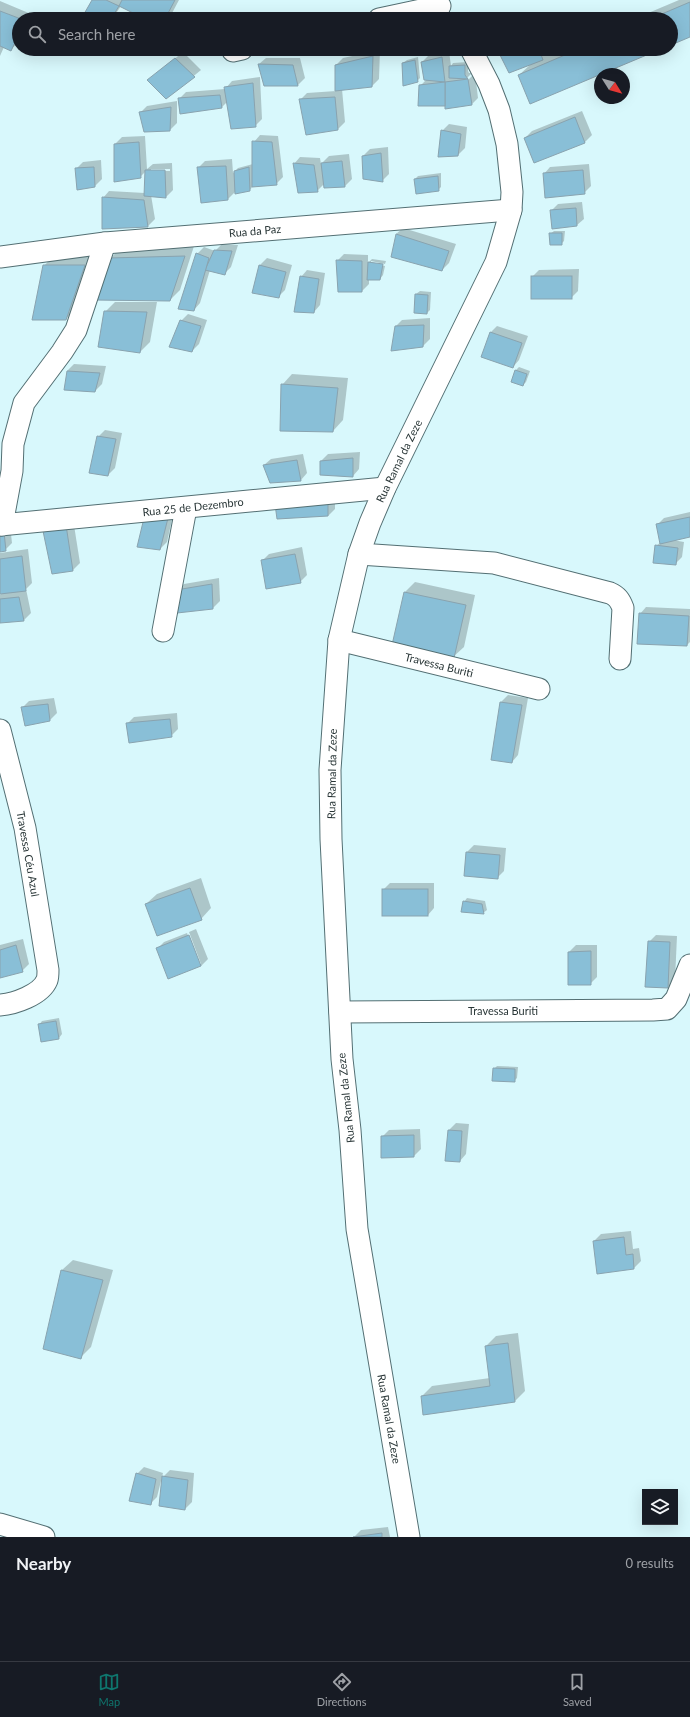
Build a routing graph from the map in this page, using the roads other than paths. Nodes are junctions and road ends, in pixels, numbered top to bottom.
1 (442, 8) edge
2 (419, 12) edge
3 (475, 56) edge
4 (511, 210) junction
5 (105, 243) junction
6 (0, 257) edge
7 (385, 488) junction
8 (186, 508) junction
9 (1, 525) edge
10 (359, 554) junction
11 (163, 631) dead end
12 (340, 640) junction
13 (620, 659) dead end
14 (538, 689) dead end
15 (0, 730) edge
16 (690, 966) edge
17 (0, 1005) edge
18 (340, 1012) junction
19 (0, 1524) edge
20 (44, 1537) edge
21 (409, 1537) edge

1 - 2 street
3 - 4 street, Rua Ramal da Zeze
4 - 5 street, Rua da Paz
4 - 7 street, Rua Ramal da Zeze
5 - 6 street, Rua da Paz
5 - 9 street
7 - 8 street, Rua 25 de Dezembro
7 - 10 street, Rua Ramal da Zeze
8 - 9 street, Rua 25 de Dezembro
8 - 11 street
10 - 12 street, Rua Ramal da Zeze
10 - 13 street
12 - 14 street, Travessa Buriti
12 - 18 street, Rua Ramal da Zeze
15 - 17 street, Travessa Céu Azul
16 - 18 street, Travessa Buriti
18 - 21 street, Rua Ramal da Zeze
19 - 20 street

